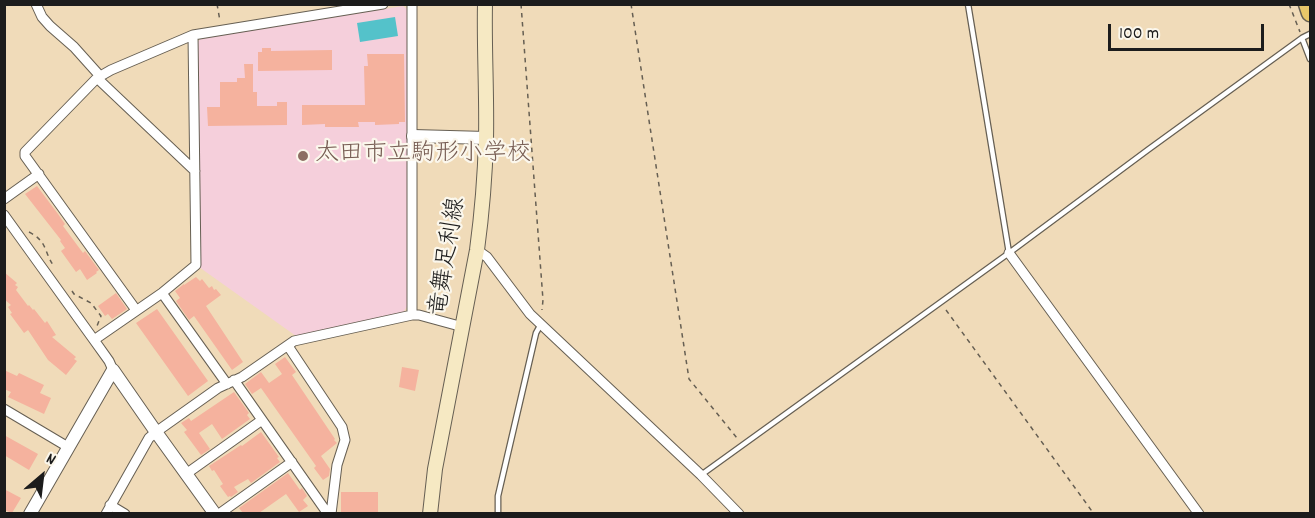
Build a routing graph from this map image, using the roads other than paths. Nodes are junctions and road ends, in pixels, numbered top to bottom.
1 (36, 4) edge
2 (383, 4) edge
3 (411, 4) edge
4 (485, 4) edge
5 (968, 4) edge
6 (1307, 4) edge
7 (1311, 13) edge
8 (1311, 34) edge
9 (193, 35) junction
10 (1302, 38) junction
11 (1311, 59) edge
12 (99, 77) junction
13 (413, 136) junction
14 (486, 138) junction
15 (195, 171) junction
16 (39, 174) junction
17 (4, 199) edge
18 (5, 217) edge
19 (477, 250) junction
20 (1009, 254) junction
21 (162, 293) junction
22 (136, 310) junction
23 (412, 315) junction
24 (541, 323) junction
25 (463, 327) junction
26 (94, 340) junction
27 (288, 346) junction
28 (113, 370) junction
29 (230, 382) junction
30 (4, 409) edge
31 (262, 420) junction
32 (156, 432) junction
33 (68, 447) junction
34 (291, 462) junction
35 (186, 474) junction
36 (701, 475) junction
37 (108, 509) edge
38 (30, 513) edge
39 (125, 513) edge
40 (217, 513) edge
41 (329, 513) edge
42 (430, 513) edge
43 (498, 513) edge
44 (739, 513) edge
45 (1199, 513) edge

1 - 12 street
2 - 9 street
3 - 13 street
4 - 14 main road, 竜舞足利線
5 - 20 lane
6 - 7 highway
8 - 10 lane
9 - 12 street
9 - 15 street
10 - 11 lane
10 - 20 lane
12 - 15 street
12 - 16 street
13 - 14 street
13 - 23 street
14 - 19 main road, 竜舞足利線
15 - 21 street
16 - 17 street
16 - 22 street
18 - 26 street
19 - 24 street
19 - 25 main road, 竜舞足利線
20 - 36 lane
20 - 45 street
21 - 22 street
21 - 29 street
22 - 26 street
23 - 25 street
23 - 27 street
24 - 36 street
24 - 43 lane
25 - 42 main road, 竜舞足利線
26 - 28 street
27 - 29 street
27 - 41 street
28 - 32 street
28 - 33 street
29 - 31 street
29 - 32 street
30 - 33 street
31 - 34 street
31 - 35 street
32 - 35 street
32 - 37 street
33 - 38 street
34 - 40 street
34 - 41 street
35 - 40 street
36 - 44 street
37 - 39 street

